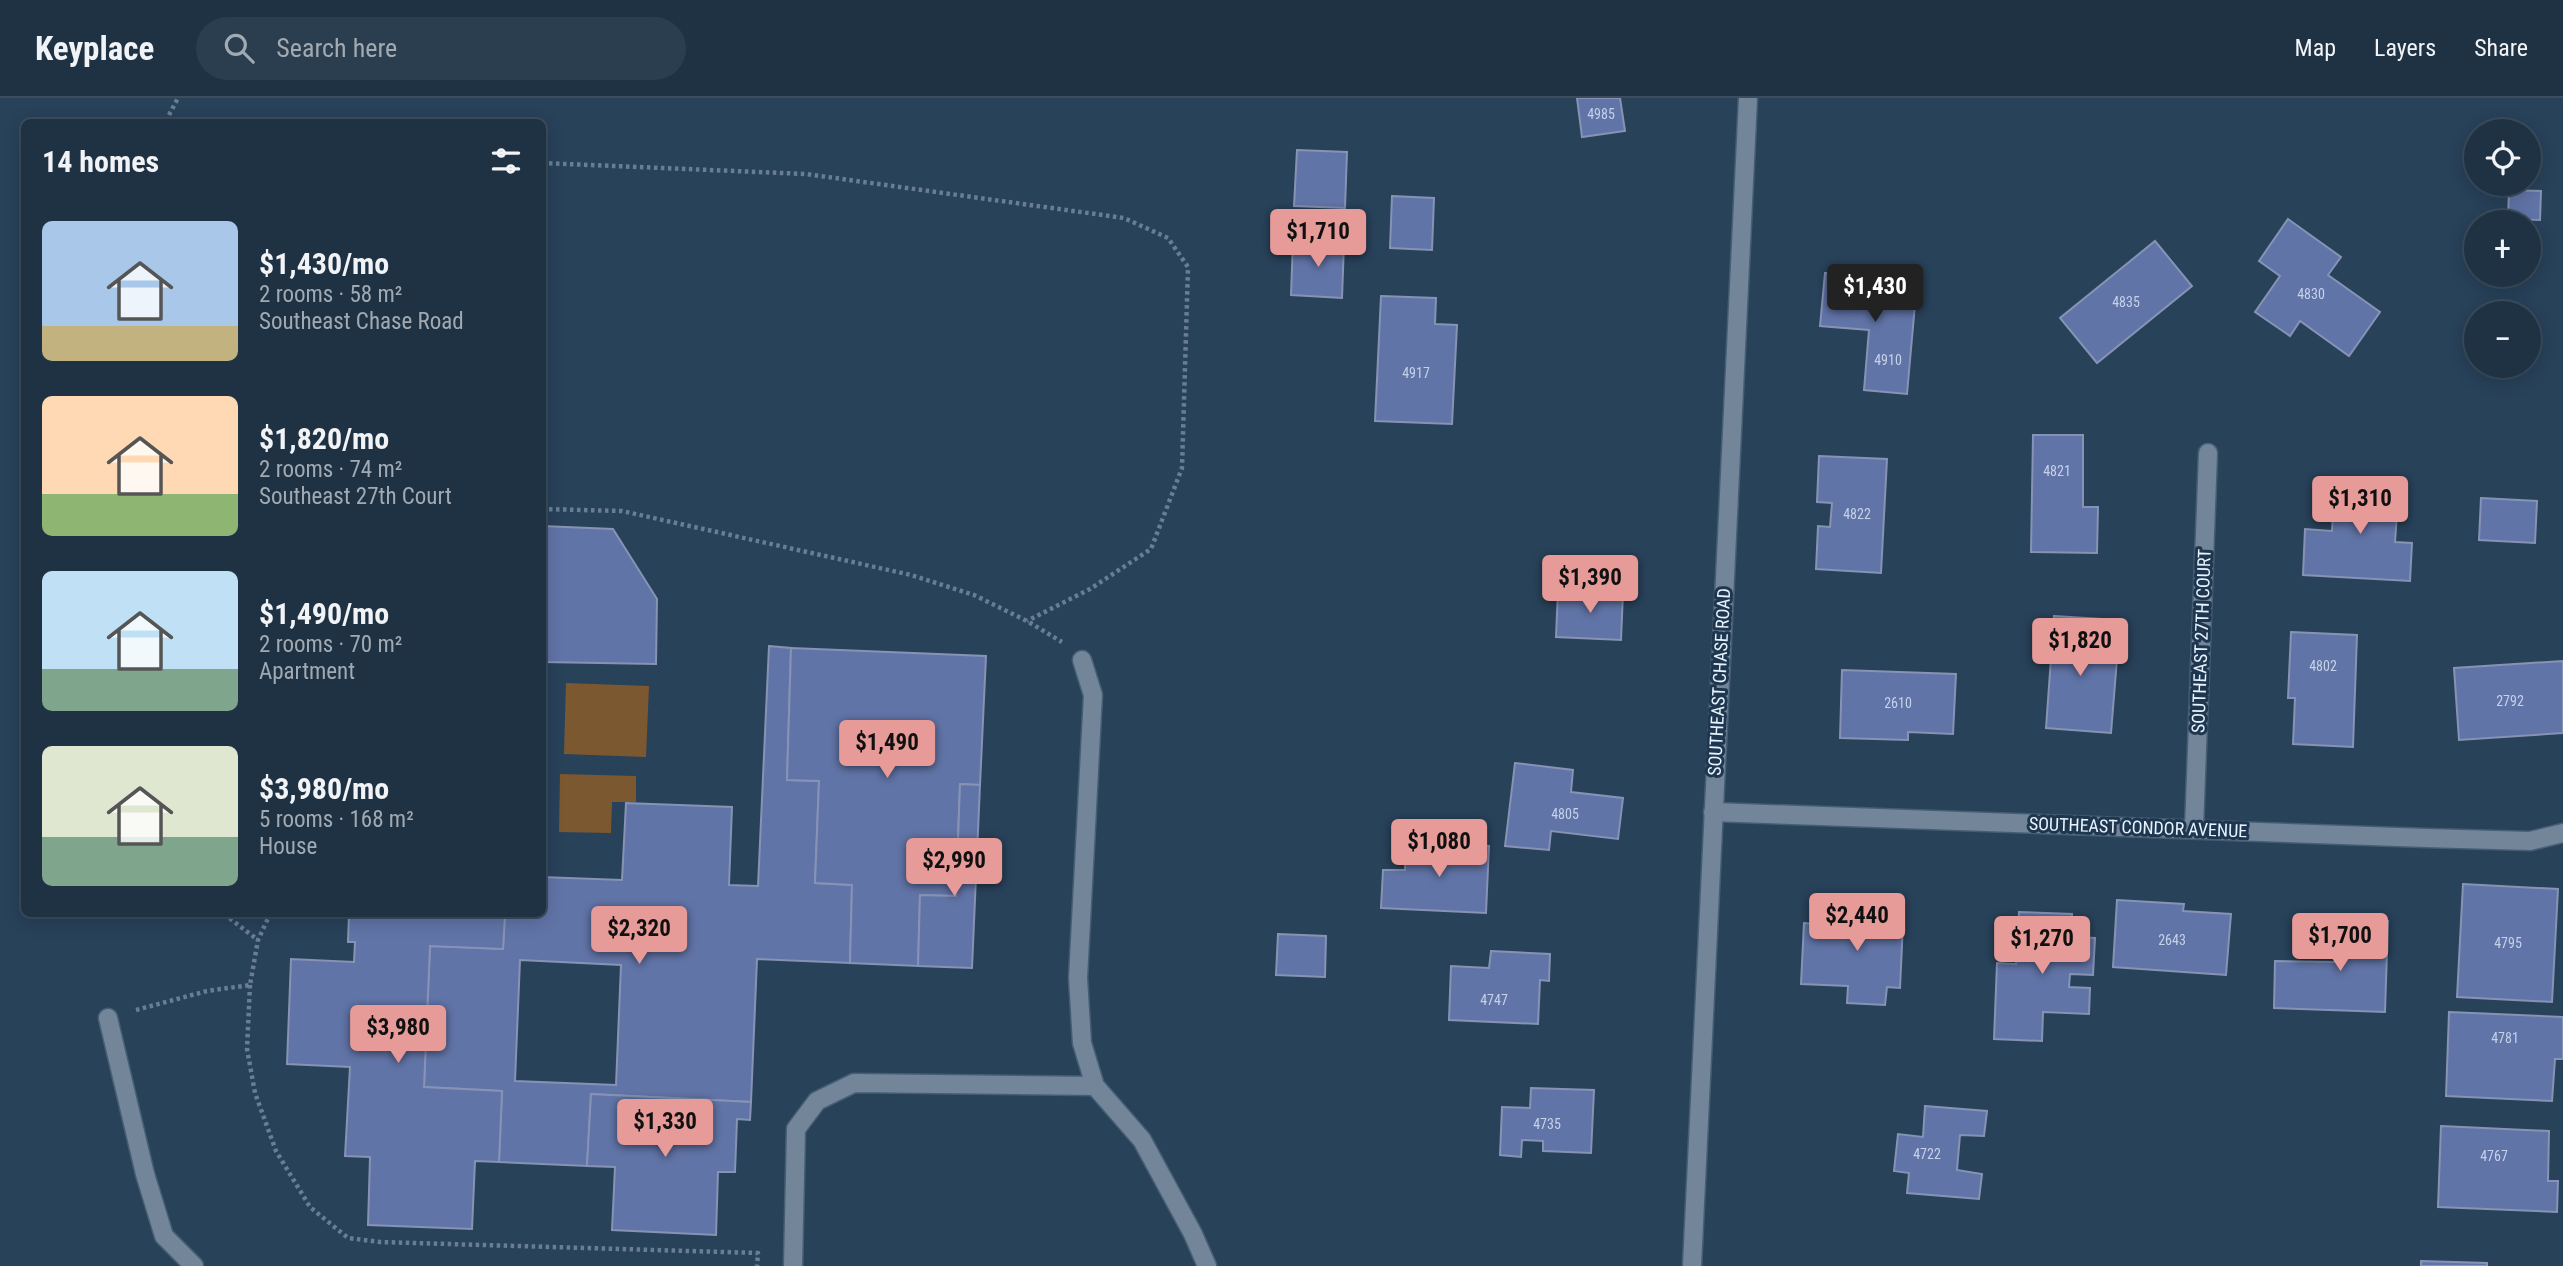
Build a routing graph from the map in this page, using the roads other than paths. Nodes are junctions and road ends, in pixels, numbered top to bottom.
1 (1748, 98) edge
2 (2208, 453) dead end
3 (1082, 660) road end
4 (1713, 813) junction
5 (2194, 829) junction
6 (2563, 833) edge
7 (108, 1018) road end
8 (1095, 1086) junction
9 (194, 1266) edge
10 (793, 1266) edge
11 (1207, 1266) edge
12 (1692, 1266) edge

1 - 4 street, SOUTHEAST CHASE ROAD
2 - 5 street, SOUTHEAST 27TH COURT
3 - 8 street
4 - 5 street, SOUTHEAST CONDOR AVENUE
4 - 12 street, SOUTHEAST CHASE ROAD
5 - 6 street, SOUTHEAST CONDOR AVENUE
7 - 9 street
8 - 10 street
8 - 11 street

